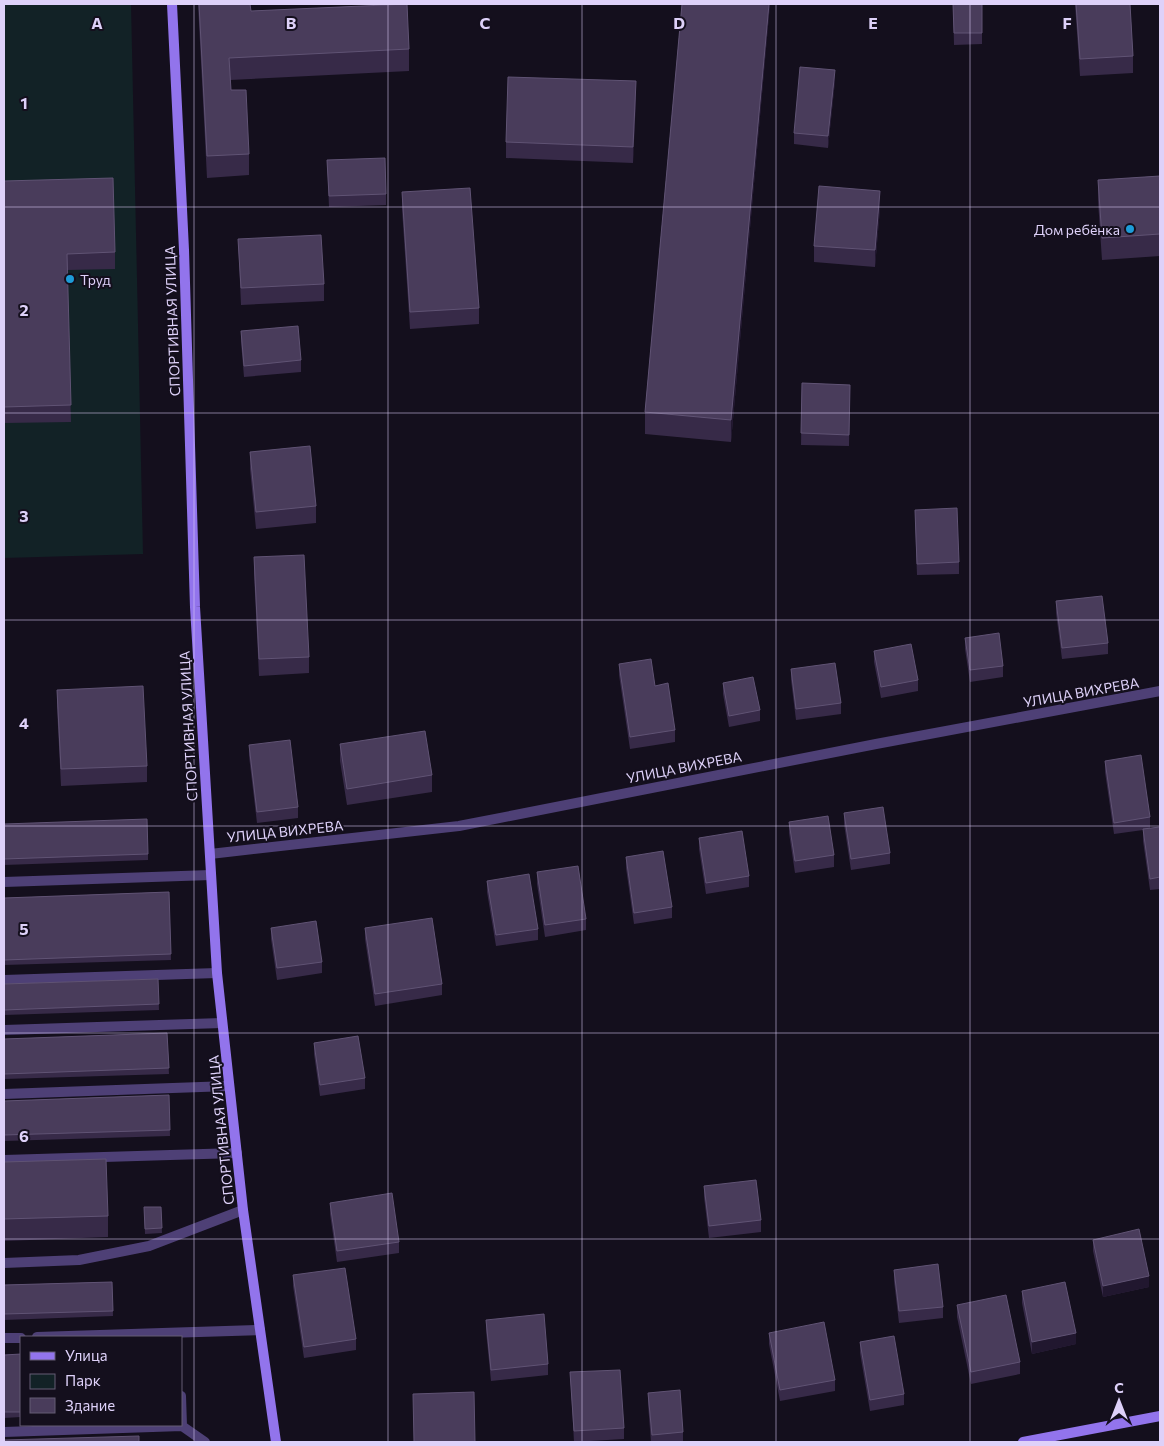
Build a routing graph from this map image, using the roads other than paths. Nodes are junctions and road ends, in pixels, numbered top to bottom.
1 (172, 4) edge
2 (1160, 691) edge
3 (210, 854) junction
4 (211, 875) junction
5 (4, 882) edge
6 (217, 973) junction
7 (4, 980) edge
8 (222, 1023) junction
9 (4, 1030) edge
10 (230, 1086) junction
11 (4, 1094) edge
12 (237, 1153) junction
13 (4, 1160) edge
14 (243, 1210) junction
15 (4, 1263) edge
16 (260, 1330) junction
17 (179, 1335) edge
18 (108, 1336) edge
19 (4, 1338) edge
20 (20, 1338) edge
21 (1160, 1416) edge
22 (182, 1426) joint
23 (4, 1432) edge
24 (205, 1442) edge
25 (276, 1442) edge
26 (1023, 1442) edge

1 - 3 street, СПОРТИВНАЯ УЛИЦА
2 - 3 street, УЛИЦА ВИХРЕВА
3 - 4 street, СПОРТИВНАЯ УЛИЦА
4 - 5 street
4 - 6 street, СПОРТИВНАЯ УЛИЦА
6 - 7 street
6 - 8 street, СПОРТИВНАЯ УЛИЦА
8 - 9 street
8 - 10 street, СПОРТИВНАЯ УЛИЦА
10 - 11 street
10 - 12 street, СПОРТИВНАЯ УЛИЦА
12 - 13 street
12 - 14 street, СПОРТИВНАЯ УЛИЦА
14 - 15 street
14 - 16 street, СПОРТИВНАЯ УЛИЦА
16 - 17 street
16 - 25 street, СПОРТИВНАЯ УЛИЦА
17 - 18 street
19 - 20 street
21 - 26 street
22 - 23 street
22 - 24 street

